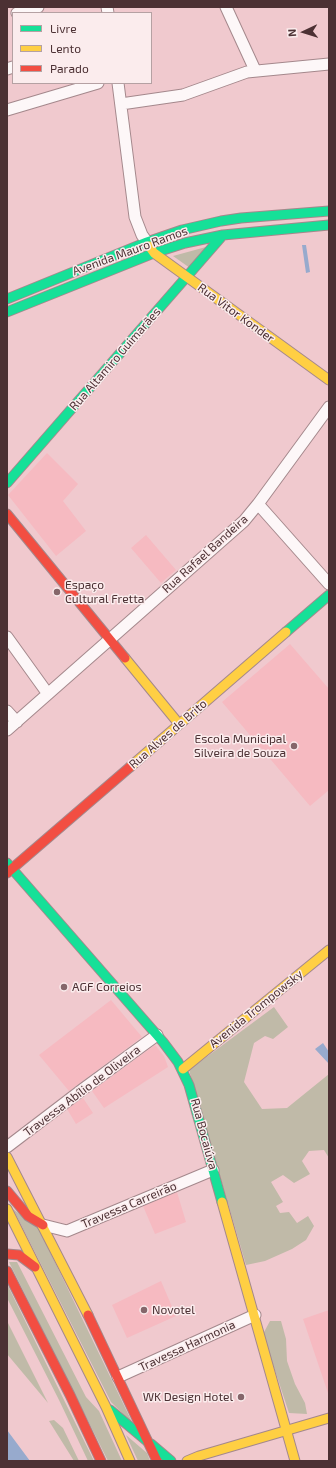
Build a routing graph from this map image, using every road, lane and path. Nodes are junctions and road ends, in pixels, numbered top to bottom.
1 (38, 7) edge
2 (226, 7) edge
3 (20, 12) edge
4 (329, 64) edge
5 (255, 70) junction
6 (95, 84) edge
7 (118, 84) edge
8 (121, 104) junction
9 (7, 110) edge
10 (329, 211) edge
11 (329, 225) edge
12 (223, 235) junction
13 (147, 242) junction
14 (154, 253) junction
15 (187, 276) junction
16 (7, 299) edge
17 (7, 312) edge
18 (329, 380) edge
19 (329, 407) edge
20 (7, 482) edge
21 (258, 504) junction
22 (7, 514) edge
23 (329, 584) edge
24 (329, 595) edge
25 (7, 638) edge
26 (110, 639) junction
27 (48, 694) junction
28 (7, 711) edge
29 (17, 722) junction
30 (179, 724) junction
31 (7, 730) edge
32 (9, 868) edge
33 (329, 950) edge
34 (157, 1035) junction
35 (183, 1069) junction
36 (7, 1147) edge
37 (7, 1157) edge
38 (213, 1170) junction
39 (7, 1191) edge
40 (7, 1210) edge
41 (43, 1225) junction
42 (7, 1254) edge
43 (37, 1268) junction
44 (7, 1271) edge
45 (255, 1315) junction
46 (118, 1377) junction
47 (106, 1407) junction
48 (329, 1418) edge
49 (287, 1430) junction
50 (147, 1441) junction
51 (197, 1458) edge
52 (100, 1461) edge
53 (130, 1461) edge
54 (157, 1461) edge
55 (172, 1461) edge
56 (187, 1461) edge
57 (295, 1461) edge

1 - 3 street
2 - 5 street
4 - 5 street
5 - 8 street
6 - 9 street
7 - 8 street
8 - 13 street
10 - 13 main road, Avenida Mauro Ramos
11 - 12 main road, Avenida Mauro Ramos
12 - 14 main road, Avenida Mauro Ramos
12 - 15 main road, Rua Altamiro Guimarães
13 - 14 main road, Rua Vitor Konder
13 - 16 main road, Avenida Mauro Ramos
14 - 15 main road, Rua Vitor Konder
14 - 17 main road, Avenida Mauro Ramos
15 - 18 main road, Rua Vitor Konder
15 - 20 main road, Rua Altamiro Guimarães
19 - 21 street, Rua Rafael Bandeira
21 - 23 street
21 - 26 street, Rua Rafael Bandeira
22 - 26 main road
24 - 30 main road, Rua Alves de Brito
25 - 27 street
26 - 27 street, Rua Rafael Bandeira
26 - 30 main road
27 - 29 street, Rua Rafael Bandeira
28 - 29 street
29 - 31 street, Rua Rafael Bandeira
30 - 32 main road, Rua Alves de Brito
32 - 34 main road, Rua Bocaiúva
33 - 35 main road, Avenida Trompowsky
34 - 35 main road, Rua Bocaiúva
34 - 36 street, Travessa Abílio de Oliveira
35 - 38 main road, Rua Bocaiúva
37 - 41 main road
38 - 41 street, Travessa Carreirão
38 - 45 main road, Rua Bocaiúva
39 - 41 main road
40 - 43 main road
41 - 46 main road
42 - 43 main road
43 - 47 main road
44 - 52 main road
45 - 46 street, Travessa Harmonia
45 - 49 main road, Rua Bocaiúva
46 - 50 main road
47 - 50 main road
47 - 53 main road
48 - 49 main road
49 - 51 main road
49 - 57 main road, Rua Bocaiúva
50 - 54 main road
50 - 55 main road
51 - 56 main road

